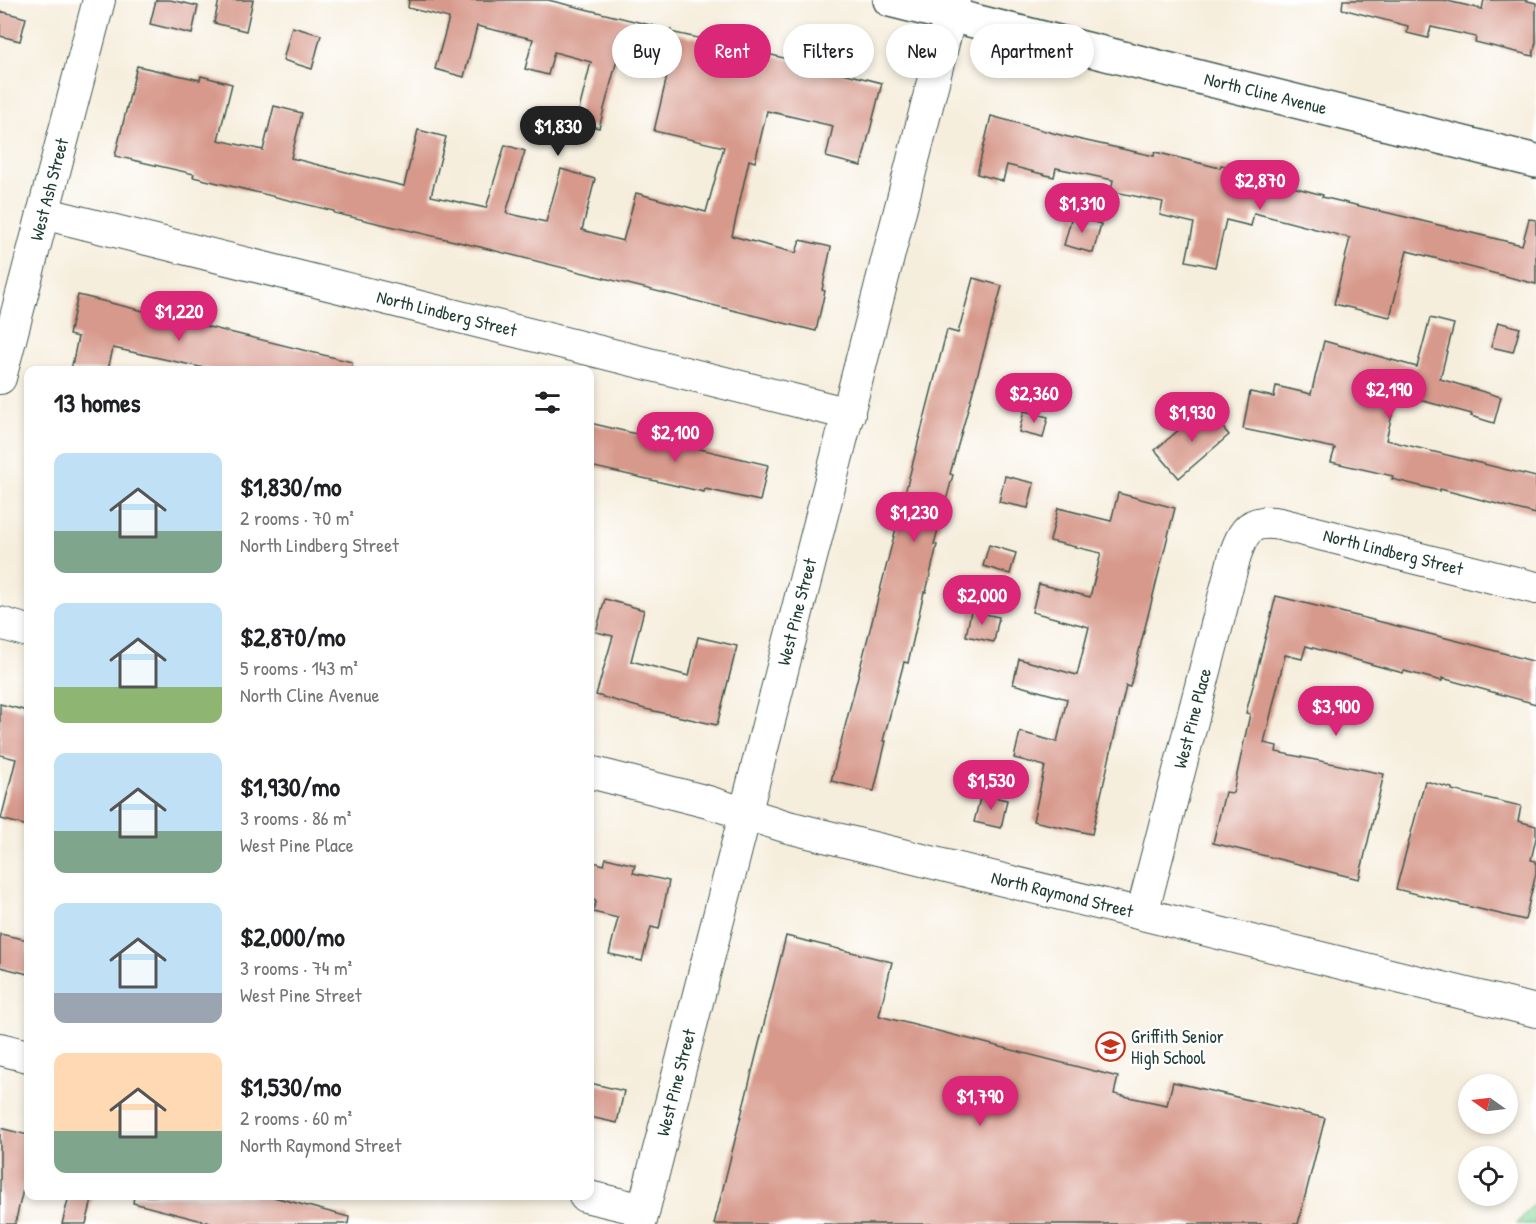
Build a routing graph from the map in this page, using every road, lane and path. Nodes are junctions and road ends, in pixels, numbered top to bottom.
1 (99, 0) edge
2 (890, 0) edge
3 (952, 8) edge
4 (1536, 160) edge
5 (43, 213) junction
6 (0, 378) edge
7 (849, 414) junction
8 (1252, 525) joint
9 (1536, 588) edge
10 (0, 624) edge
11 (24, 630) edge
12 (594, 773) edge
13 (745, 814) junction
14 (1142, 914) junction
15 (1536, 1011) edge
16 (0, 1049) edge
17 (24, 1055) edge
18 (594, 1199) edge
19 (642, 1217) edge

1 - 5 street, West Ash Street
2 - 3 street, North Cline Avenue
3 - 4 street, North Cline Avenue
3 - 7 street, West Pine Street
5 - 6 street, West Ash Street
5 - 7 street, North Lindberg Street
7 - 13 street, West Pine Street
8 - 9 street, North Lindberg Street
8 - 14 street, West Pine Place
10 - 11 street
12 - 13 street, North Raymond Street
13 - 14 street, North Raymond Street
13 - 19 street, West Pine Street
14 - 15 street, North Raymond Street
16 - 17 street
18 - 19 street

